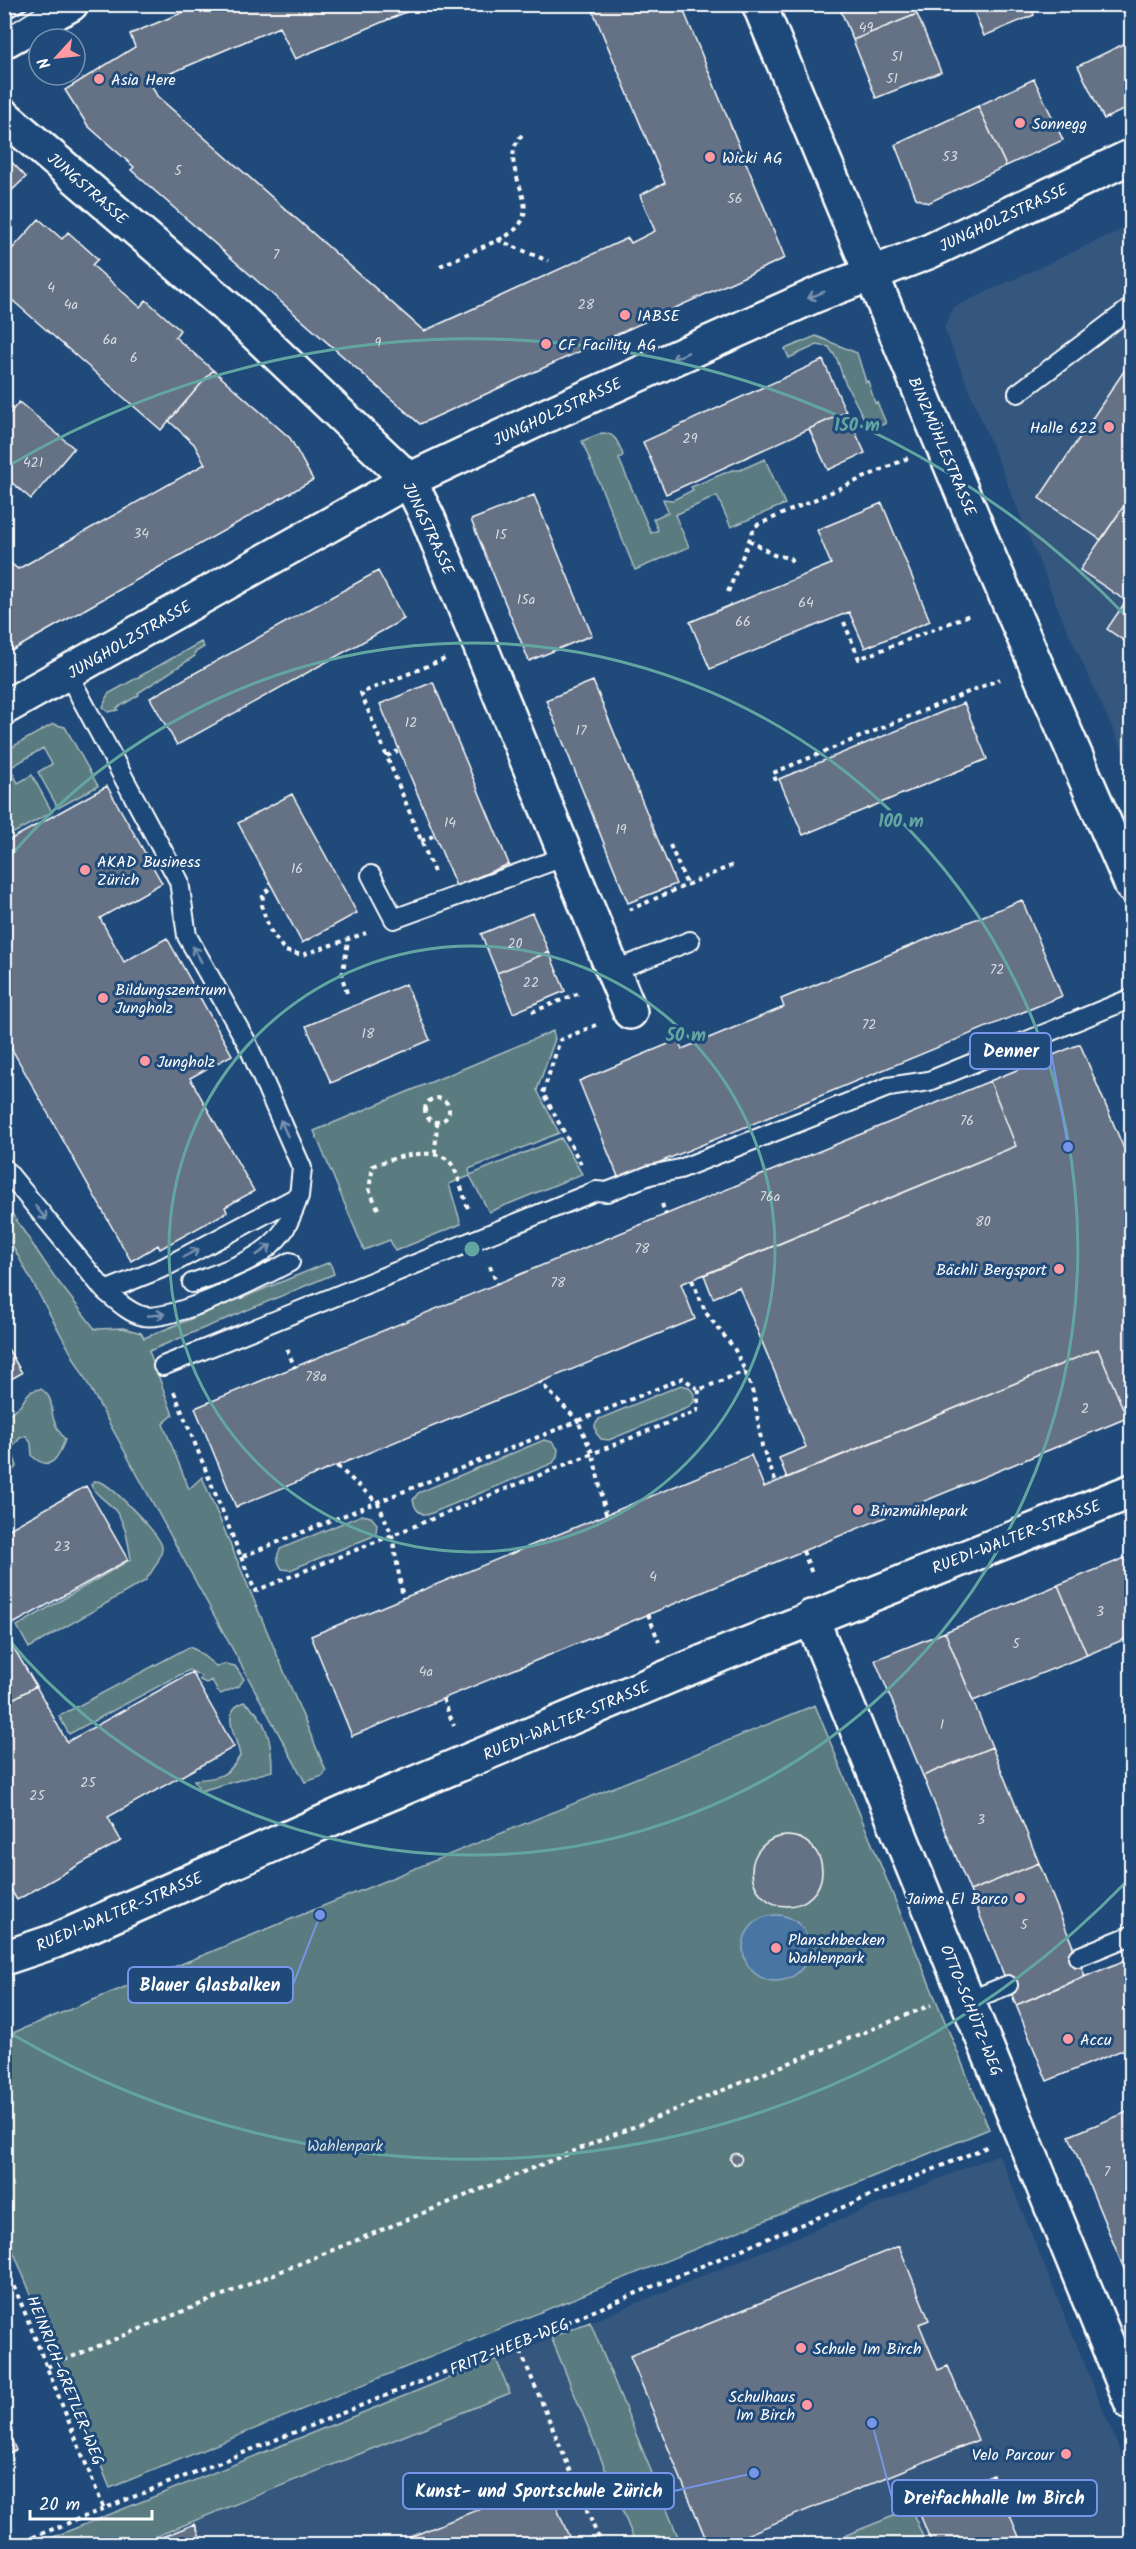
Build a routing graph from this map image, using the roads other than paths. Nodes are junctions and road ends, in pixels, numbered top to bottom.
1 (71, 4) edge
2 (759, 4) edge
3 (4, 41) edge
4 (4, 116) edge
5 (1131, 156) edge
6 (871, 274) junction
7 (1131, 307) edge
8 (1018, 393) dead end
9 (409, 480) junction
10 (68, 674) junction
11 (4, 708) edge
12 (566, 856) junction
13 (371, 874) dead end
14 (1131, 886) edge
15 (690, 941) dead end
16 (603, 979) junction
17 (1131, 998) edge
18 (617, 1017) road end
19 (4, 1167) edge
20 (299, 1196) junction
21 (290, 1262) dead end
22 (192, 1283) dead end
23 (105, 1291) junction
24 (163, 1366) road end
25 (1131, 1491) edge
26 (811, 1617) junction
27 (1131, 1935) edge
28 (1078, 1957) dead end
29 (4, 1958) edge
30 (1008, 1985) dead end
31 (968, 2001) junction
32 (1131, 2404) edge

1 - 3 street
2 - 6 street, BINZMÜHLESTRASSE
4 - 9 street, JUNGSTRASSE
5 - 6 street, JUNGHOLZSTRASSE
6 -> 9 street, JUNGHOLZSTRASSE
6 - 14 street, BINZMÜHLESTRASSE
7 - 8 lane
9 - 10 street, JUNGHOLZSTRASSE
9 - 12 street, JUNGSTRASSE
10 - 11 street, JUNGHOLZSTRASSE
20 -> 10 lane
12 - 13 lane
12 - 16 street, JUNGSTRASSE
15 - 16 lane
16 - 18 street, JUNGSTRASSE
17 - 24 lane
19 -> 23 lane
22 -> 20 lane
23 -> 20 lane
23 -> 21 lane
25 - 26 street, RUEDI-WALTER-STRASSE
26 - 29 street, RUEDI-WALTER-STRASSE
26 - 31 street, OTTO-SCHÜTZ-WEG
27 - 28 lane
30 - 31 lane
31 - 32 street, OTTO-SCHÜTZ-WEG

